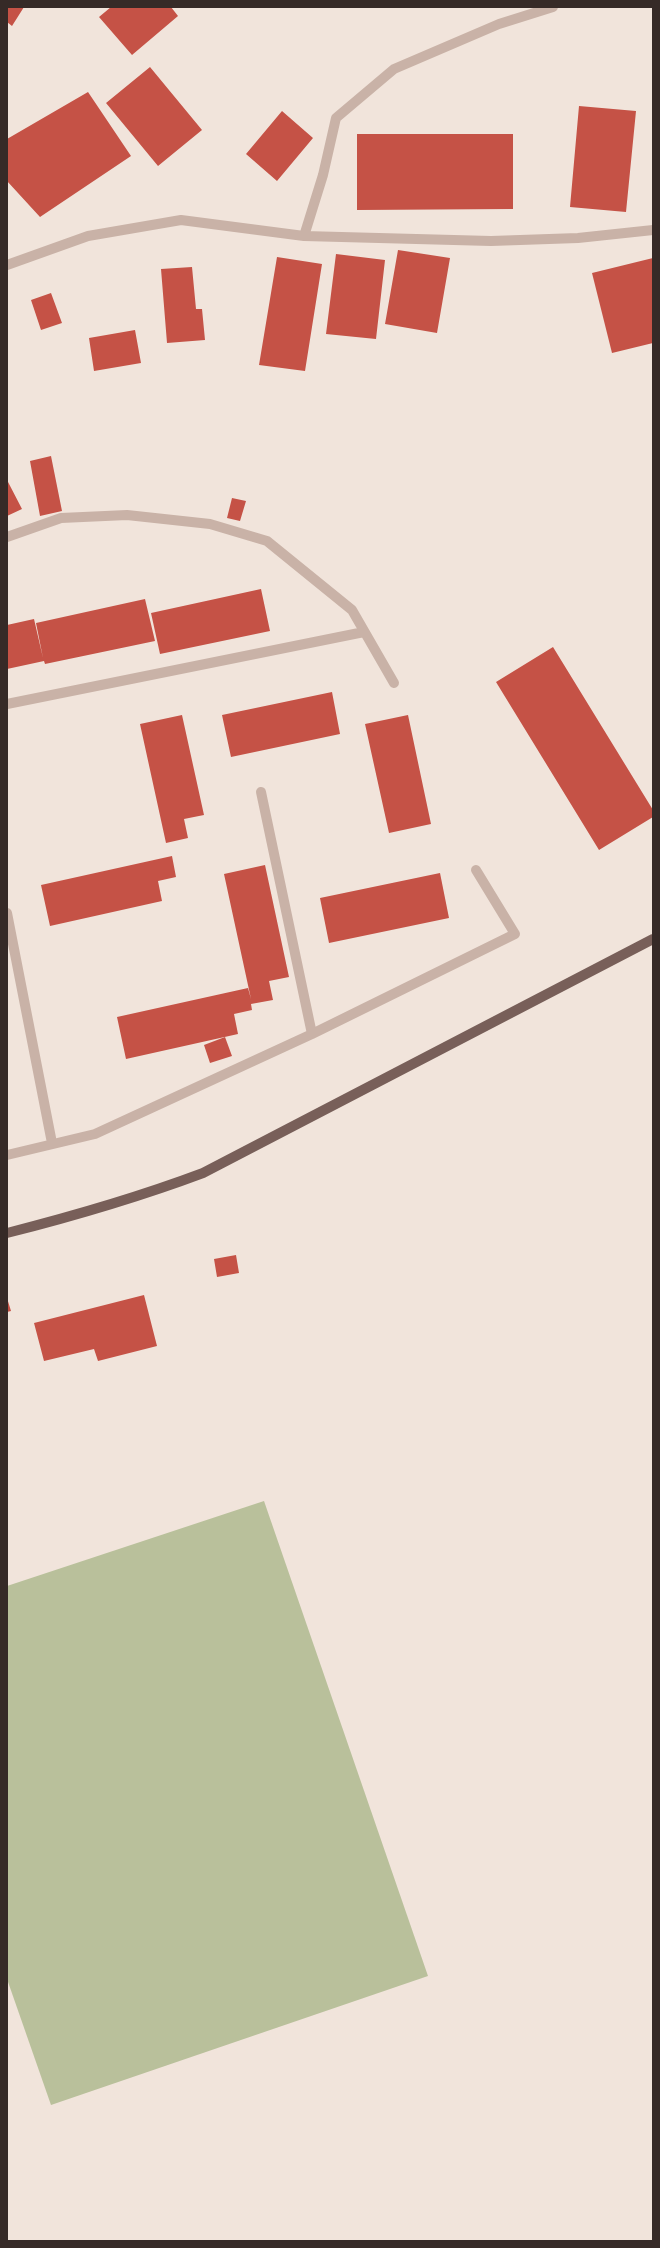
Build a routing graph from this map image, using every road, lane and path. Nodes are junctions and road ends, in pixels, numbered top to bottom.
1 (554, 7) edge
2 (653, 230) edge
3 (304, 236) junction
4 (7, 265) edge
5 (7, 537) edge
6 (364, 632) junction
7 (394, 683) dead end
8 (7, 704) edge
9 (261, 792) dead end
10 (476, 870) dead end
11 (7, 912) edge
12 (653, 939) edge
13 (312, 1034) junction
14 (52, 1143) junction
15 (7, 1155) edge
16 (7, 1233) edge

1 - 3 street
2 - 3 street
3 - 4 street
5 - 6 street
6 - 7 street
6 - 8 street
9 - 13 street
10 - 13 street
11 - 14 street
12 - 16 main road
13 - 14 street
14 - 15 street

